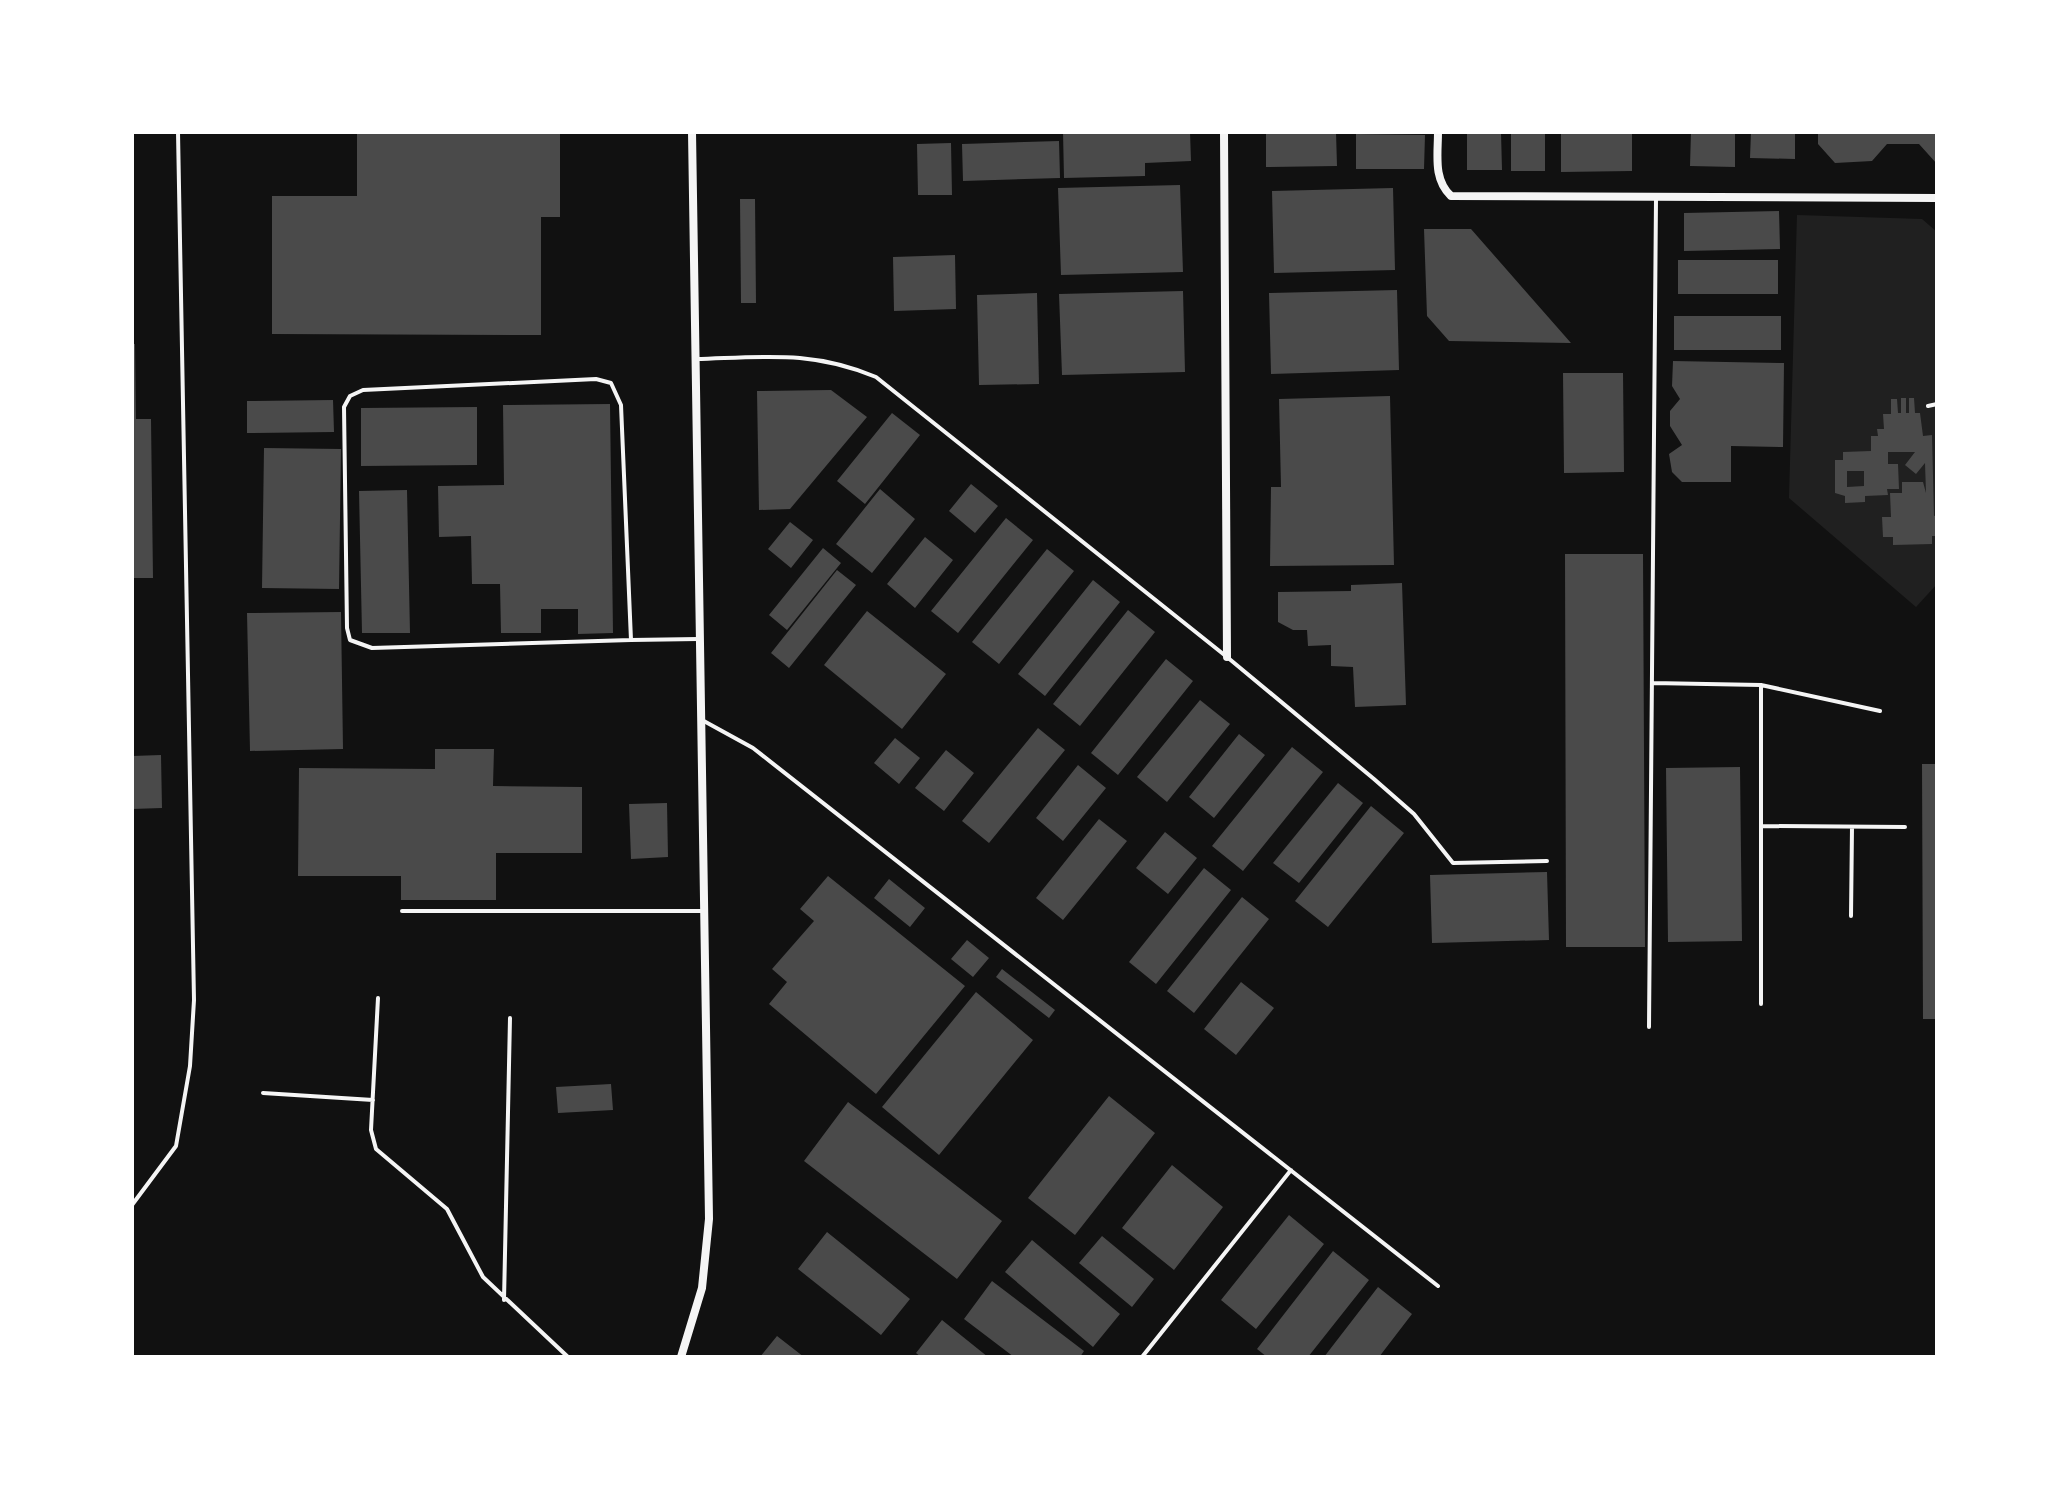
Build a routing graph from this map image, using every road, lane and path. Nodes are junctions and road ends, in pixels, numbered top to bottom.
1 (178, 132) edge
2 (692, 132) edge
3 (1224, 132) edge
4 (1438, 132) edge
5 (1656, 196) junction
6 (1937, 198) edge
7 (693, 360) junction
8 (1937, 404) edge
9 (1928, 406) dead end
10 (698, 639) junction
11 (631, 640) junction
12 (1227, 657) junction
13 (1652, 683) junction
14 (1761, 685) junction
15 (1880, 711) dead end
16 (700, 720) junction
17 (1762, 826) junction
18 (1852, 826) junction
19 (1905, 827) dead end
20 (1547, 861) dead end
21 (402, 911) dead end
22 (703, 911) junction
23 (1851, 916) dead end
24 (378, 998) dead end
25 (1761, 1004) dead end
26 (510, 1018) dead end
27 (1649, 1027) dead end
28 (263, 1093) dead end
29 (373, 1100) junction
30 (1291, 1170) junction
31 (132, 1205) edge
32 (1438, 1286) dead end
33 (504, 1300) junction
34 (568, 1357) edge
35 (681, 1357) edge
36 (1142, 1357) edge

1 - 31 lane
2 - 7 street
3 - 12 street
4 - 5 street
5 - 6 street
5 - 13 lane
7 - 10 street
7 - 12 lane
8 - 9 lane
10 - 11 lane
10 - 16 street
11 - 11 lane
12 - 20 lane
13 - 14 lane
13 - 27 lane
14 - 15 lane
14 - 17 lane
16 - 22 street
16 - 30 lane
17 - 18 lane
17 - 25 lane
18 - 19 lane
18 - 23 lane
21 - 22 lane
22 - 35 street
24 - 29 lane
26 - 33 lane
28 - 29 lane
29 - 33 lane
30 - 32 lane
30 - 36 lane
33 - 34 lane

